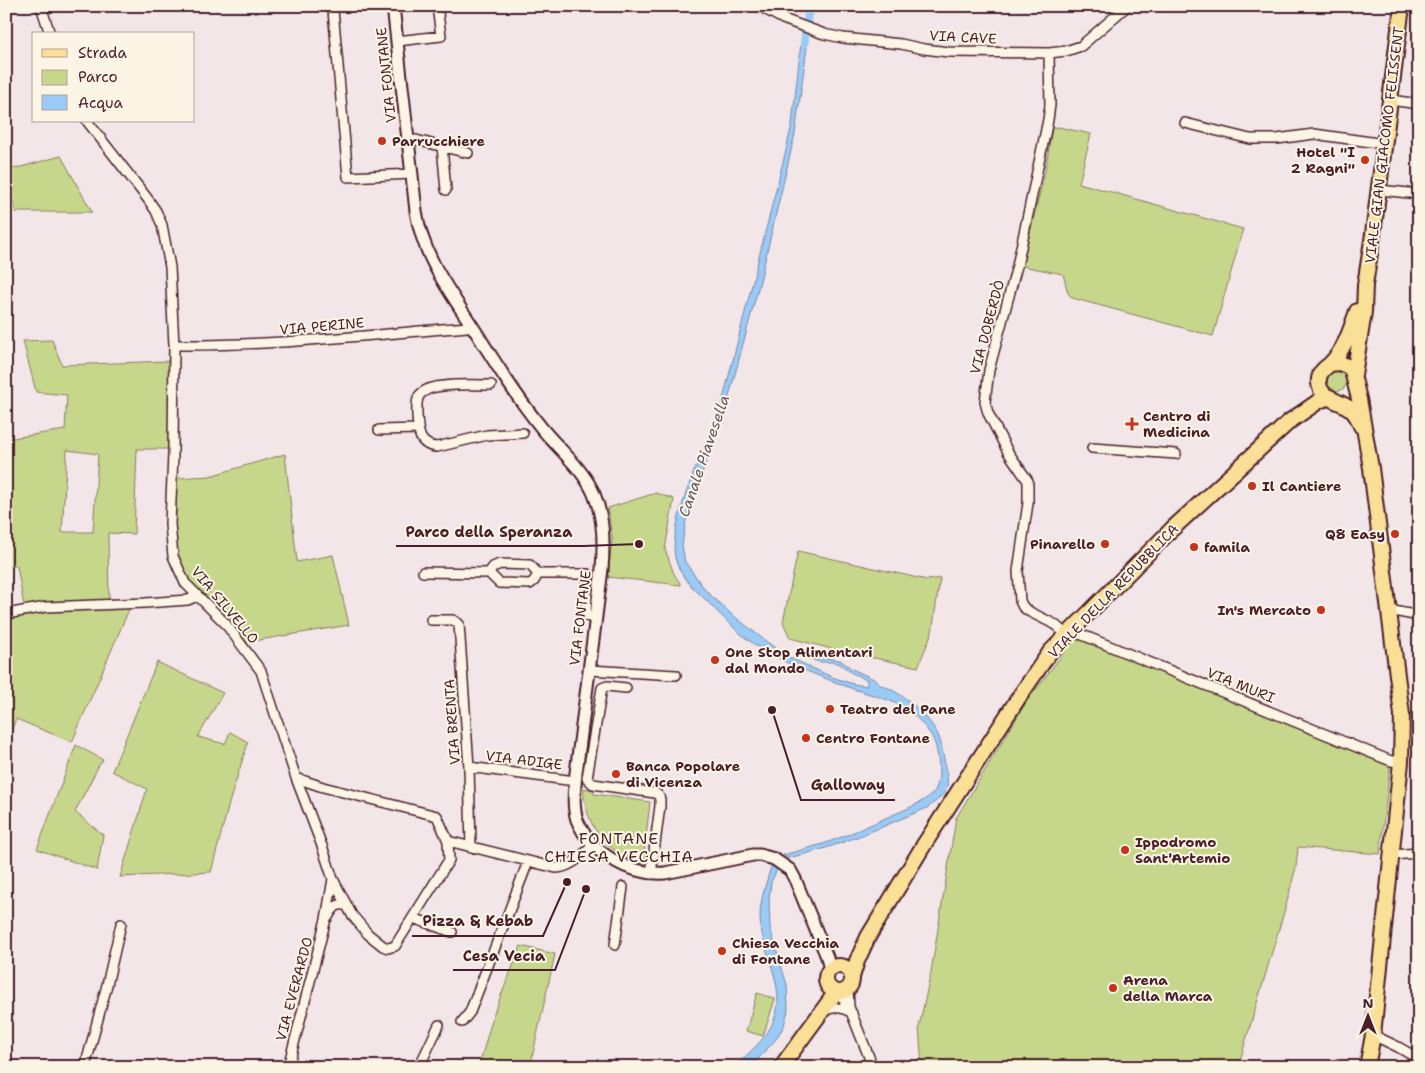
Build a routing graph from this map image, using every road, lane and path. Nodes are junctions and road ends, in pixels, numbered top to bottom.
1 (41, 6) edge
2 (334, 6) edge
3 (393, 6) edge
4 (437, 6) edge
5 (759, 6) edge
6 (1128, 6) edge
7 (1400, 6) edge
8 (49, 32) edge
9 (397, 41) junction
10 (1049, 53) junction
11 (1390, 100) junction
12 (1419, 104) edge
13 (89, 122) edge
14 (1185, 122) dead end
15 (408, 140) junction
16 (1385, 144) junction
17 (442, 146) junction
18 (468, 153) dead end
19 (412, 174) junction
20 (446, 190) dead end
21 (1379, 190) junction
22 (1419, 194) edge
23 (1365, 285) junction
24 (1364, 312) junction
25 (471, 324) junction
26 (174, 345) junction
27 (1330, 364) junction
28 (1320, 375) junction
29 (1355, 378) junction
30 (491, 385) dead end
31 (1331, 398) junction
32 (1290, 421) junction
33 (418, 429) junction
34 (379, 430) dead end
35 (524, 433) dead end
36 (1092, 448) dead end
37 (1176, 454) dead end
38 (1371, 468) junction
39 (602, 568) junction
40 (422, 572) dead end
41 (489, 573) junction
42 (538, 574) junction
43 (588, 574) junction
44 (197, 596) junction
45 (1389, 610) junction
46 (6, 614) edge
47 (1419, 616) edge
48 (431, 620) dead end
49 (596, 620) junction
50 (1070, 632) junction
51 (589, 670) junction
52 (676, 675) dead end
53 (626, 688) dead end
54 (579, 751) junction
55 (591, 753) junction
56 (1401, 762) junction
57 (470, 767) junction
58 (296, 778) junction
59 (575, 781) junction
60 (323, 787) junction
61 (302, 795) junction
62 (594, 844) junction
63 (470, 848) junction
64 (449, 851) junction
65 (1419, 853) edge
66 (1392, 855) junction
67 (528, 862) junction
68 (651, 874) junction
69 (333, 879) junction
70 (623, 887) dead end
71 (347, 906) junction
72 (413, 918) junction
73 (326, 919) junction
74 (121, 924) dead end
75 (452, 932) dead end
76 (615, 945) dead end
77 (838, 977) junction
78 (851, 1010) junction
79 (822, 1011) junction
80 (462, 1022) dead end
81 (439, 1026) dead end
82 (1373, 1035) junction
83 (799, 1040) junction
84 (1419, 1059) edge
85 (84, 1067) edge
86 (288, 1067) edge
87 (419, 1067) edge
88 (782, 1067) edge
89 (873, 1067) edge
90 (1367, 1067) edge

1 - 8 street
2 - 19 street
3 - 9 street, VIA FONTANE
4 - 9 street
5 - 10 street, VIA CAVE
6 - 10 street, VIA CAVE
7 - 11 main road, VIALE GIAN GIACOMO FELISSENT
9 - 15 street, VIA FONTANE
10 - 50 street, VIA DOBERDÒ
11 - 12 street
11 - 16 main road, VIALE GIAN GIACOMO FELISSENT
13 - 26 street, VIA SILVELLO
14 - 16 street
15 - 17 street, VIA FONTANE
15 - 19 street, VIA FONTANE
16 - 21 main road, VIALE GIAN GIACOMO FELISSENT
17 - 18 street, VIA FONTANE
17 - 20 street
19 - 25 street, VIA FONTANE
21 - 22 street
21 - 23 main road, VIALE GIAN GIACOMO FELISSENT
23 - 24 main road, VIALE GIAN GIACOMO FELISSENT
23 - 27 main road, VIALE GIAN GIACOMO FELISSENT
24 - 29 main road, VIALE GIAN GIACOMO FELISSENT
24 - 38 main road
25 - 26 street, VIA PERINE
25 - 39 street, VIA FONTANE
26 - 44 street, VIA SILVELLO
27 - 28 main road, VIALE GIAN GIACOMO FELISSENT
27 - 29 main road
28 - 31 main road, VIALE GIAN GIACOMO FELISSENT
28 - 32 main road
29 - 31 main road, VIALE GIAN GIACOMO FELISSENT
29 - 38 main road, VIALE GIAN GIACOMO FELISSENT
30 - 33 street
31 - 32 main road
31 - 38 main road, VIALE GIAN GIACOMO FELISSENT
32 - 50 main road, VIALE DELLA REPUBBLICA
33 - 34 street
33 - 35 street
36 - 37 street
38 - 45 main road, VIALE GIAN GIACOMO FELISSENT
39 - 43 street
39 - 49 street, VIA FONTANE
40 - 41 street
41 - 42 street
41 - 42 street
42 - 43 street
43 - 49 street
44 - 46 street
44 - 58 street, VIA SILVELLO
45 - 47 street
45 - 56 main road, VIALE GIAN GIACOMO FELISSENT
48 - 57 street, VIA BRENTA
49 - 51 street, VIA FONTANE
50 - 56 street, VIA MURI
50 - 77 main road, VIALE DELLA REPUBBLICA
51 - 52 street
51 - 54 street, VIA FONTANE
53 - 55 street
54 - 55 street
54 - 59 street, VIA FONTANE
55 - 68 street
56 - 66 main road, VIALE GIAN GIACOMO FELISSENT
57 - 59 street, VIA ADIGE
57 - 63 street, VIA BRENTA
58 - 60 street
58 - 61 street, VIA SILVELLO
59 - 62 street, VIA FONTANE
60 - 61 street
60 - 64 street
61 - 69 street, VIA SILVELLO
62 - 67 street
62 - 68 street, VIA FONTANE
63 - 64 street
63 - 64 street
63 - 67 street
64 - 72 street, VIA SILVELLO
65 - 66 street
66 - 82 main road, VIALE GIAN GIACOMO FELISSENT
67 - 80 street
68 - 77 street, VIA FONTANE
69 - 71 street, VIA SILVELLO
69 - 73 street, VIA EVERARDO
70 - 76 street
71 - 72 street, VIA SILVELLO
71 - 73 street
72 - 75 street
73 - 86 street, VIA EVERARDO
74 - 85 street
77 - 78 street
77 - 79 main road, VIALE DELLA REPUBBLICA
77 - 83 main road, VIALE DELLA REPUBBLICA
78 - 79 street
78 - 89 street
79 - 83 main road, VIALE DELLA REPUBBLICA
81 - 87 street
82 - 84 street
82 - 90 main road, VIALE GIAN GIACOMO FELISSENT
83 - 88 main road, VIALE DELLA REPUBBLICA

